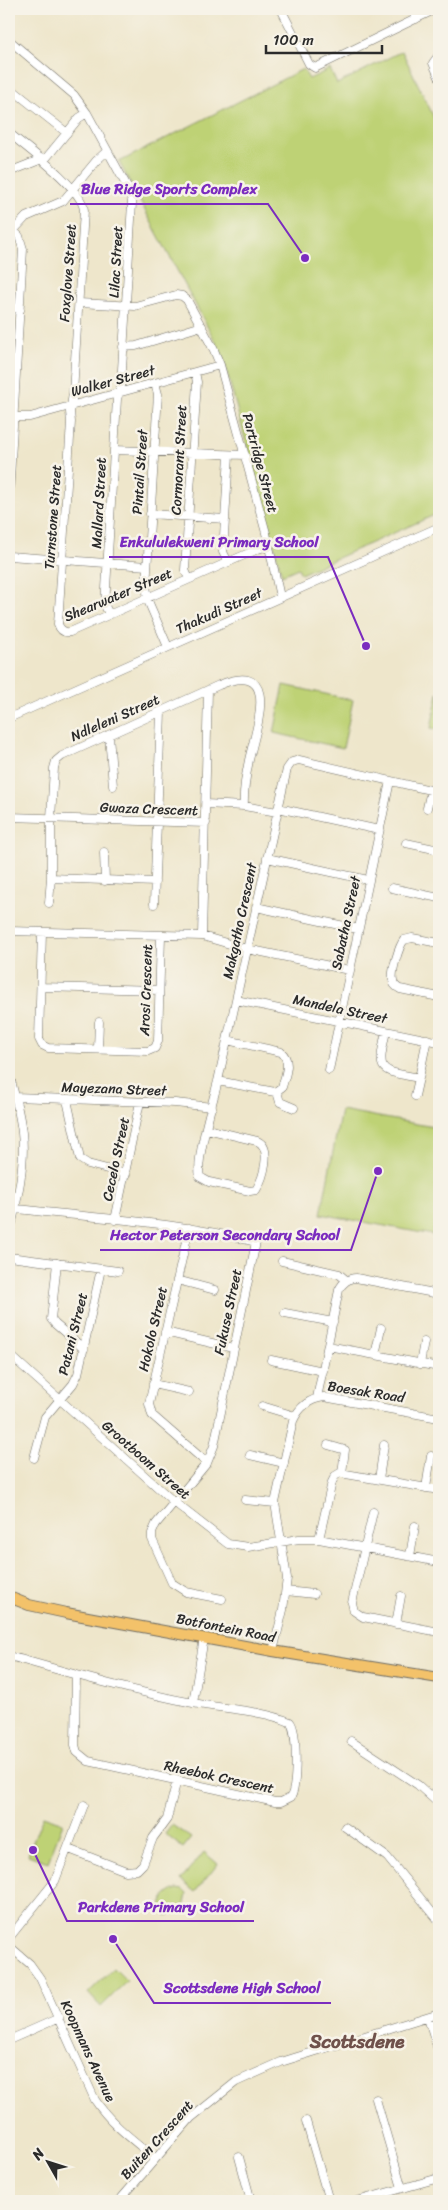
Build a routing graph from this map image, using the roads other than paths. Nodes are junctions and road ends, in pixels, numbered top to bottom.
1 (281, 9) edge
2 (412, 9) edge
3 (436, 9) edge
4 (416, 18) junction
5 (9, 40) edge
6 (439, 55) edge
7 (439, 78) edge
8 (9, 87) edge
9 (86, 113) junction
10 (9, 133) edge
11 (66, 133) junction
12 (107, 151) junction
13 (41, 160) junction
14 (9, 172) edge
15 (73, 189) junction
16 (11, 228) edge
17 (79, 303) junction
18 (9, 305) edge
19 (126, 306) junction
20 (20, 310) junction
21 (202, 326) junction
22 (124, 347) junction
23 (220, 366) junction
24 (195, 372) junction
25 (155, 383) junction
26 (119, 393) junction
27 (72, 405) junction
28 (13, 418) junction
29 (114, 450) junction
30 (154, 452) junction
31 (192, 454) junction
32 (229, 455) junction
33 (245, 455) junction
34 (9, 496) edge
35 (150, 514) junction
36 (188, 516) junction
37 (225, 519) junction
38 (439, 527) edge
39 (268, 546) junction
40 (9, 556) edge
41 (62, 559) junction
42 (228, 562) junction
43 (108, 563) junction
44 (146, 566) junction
45 (189, 579) junction
46 (148, 597) junction
47 (280, 597) junction
48 (109, 614) junction
49 (62, 630) joint
50 (168, 647) junction
51 (208, 690) junction
52 (161, 712) junction
53 (9, 718) edge
54 (109, 735) junction
55 (390, 781) junction
56 (113, 786) dead end
57 (435, 791) edge
58 (206, 804) junction
59 (244, 806) junction
60 (427, 808) dead end
61 (278, 810) junction
62 (9, 817) edge
63 (51, 818) junction
64 (158, 821) junction
65 (206, 823) junction
66 (379, 830) junction
67 (406, 843) dead end
68 (439, 850) edge
69 (104, 852) dead end
70 (267, 858) junction
71 (51, 878) junction
72 (368, 880) junction
73 (105, 881) junction
74 (155, 882) junction
75 (392, 888) dead end
76 (439, 898) edge
77 (49, 903) dead end
78 (154, 904) dead end
79 (256, 907) junction
80 (358, 929) junction
81 (9, 931) edge
82 (42, 932) junction
83 (161, 936) junction
84 (202, 936) junction
85 (439, 943) edge
86 (247, 949) junction
87 (349, 970) junction
88 (41, 987) junction
89 (159, 990) junction
90 (439, 997) edge
91 (236, 1000) junction
92 (338, 1021) junction
93 (99, 1022) dead end
94 (386, 1031) junction
95 (427, 1039) junction
96 (227, 1040) junction
97 (439, 1042) edge
98 (98, 1049) junction
99 (329, 1070) dead end
100 (9, 1073) edge
101 (419, 1078) junction
102 (218, 1081) junction
103 (277, 1092) junction
104 (416, 1096) dead end
105 (15, 1097) junction
106 (67, 1100) junction
107 (140, 1102) junction
108 (212, 1107) junction
109 (294, 1108) dead end
110 (207, 1129) junction
111 (126, 1174) junction
112 (12, 1208) edge
113 (115, 1220) junction
114 (189, 1228) junction
115 (9, 1236) edge
116 (9, 1257) edge
117 (282, 1261) dead end
118 (57, 1263) junction
119 (101, 1269) junction
120 (118, 1271) dead end
121 (177, 1280) junction
122 (346, 1280) junction
123 (215, 1290) dead end
124 (439, 1294) edge
125 (285, 1313) dead end
126 (333, 1322) junction
127 (381, 1328) dead end
128 (165, 1332) junction
129 (424, 1342) dead end
130 (328, 1346) junction
131 (234, 1348) junction
132 (84, 1349) junction
133 (9, 1354) edge
134 (374, 1355) junction
135 (271, 1360) dead end
136 (420, 1364) junction
137 (439, 1367) edge
138 (322, 1371) junction
139 (153, 1384) junction
140 (190, 1392) dead end
141 (317, 1398) junction
142 (58, 1400) junction
143 (262, 1406) dead end
144 (295, 1416) junction
145 (439, 1418) edge
146 (328, 1445) dead end
147 (384, 1445) dead end
148 (250, 1455) dead end
149 (431, 1456) dead end
150 (34, 1458) dead end
151 (207, 1462) junction
152 (284, 1463) junction
153 (342, 1473) junction
154 (379, 1479) junction
155 (426, 1488) junction
156 (439, 1490) edge
157 (244, 1500) dead end
158 (174, 1502) junction
159 (275, 1503) junction
160 (373, 1512) dead end
161 (415, 1526) dead end
162 (319, 1539) junction
163 (282, 1541) junction
164 (364, 1548) junction
165 (410, 1556) junction
166 (439, 1562) edge
167 (286, 1592) junction
168 (314, 1594) dead end
169 (401, 1596) dead end
170 (9, 1597) edge
171 (222, 1599) dead end
172 (396, 1624) junction
173 (439, 1632) edge
174 (204, 1638) junction
175 (272, 1651) junction
176 (9, 1656) edge
177 (76, 1675) junction
178 (439, 1678) edge
179 (193, 1703) junction
180 (351, 1741) dead end
181 (177, 1780) junction
182 (439, 1788) edge
183 (432, 1796) junction
184 (439, 1804) edge
185 (84, 1805) dead end
186 (345, 1827) dead end
187 (69, 1849) junction
188 (437, 1912) edge
189 (439, 1921) edge
190 (9, 1938) edge
191 (9, 1946) edge
192 (439, 2013) edge
193 (428, 2017) junction
194 (59, 2018) junction
195 (9, 2040) edge
196 (439, 2053) edge
197 (376, 2099) dead end
198 (306, 2121) dead end
199 (239, 2157) dead end
200 (155, 2158) junction
201 (439, 2178) edge
202 (402, 2188) junction
203 (119, 2201) edge
204 (251, 2201) edge
205 (329, 2201) edge
206 (357, 2201) edge

1 - 4 street
2 - 4 street
3 - 4 street
5 - 9 street, Lilac Street
6 - 7 street
8 - 11 street
9 - 11 street
9 - 12 street, Lilac Street
10 - 13 street, Foxglove Street
11 - 13 street
12 - 15 street
12 - 19 street, Lilac Street
13 - 14 street
13 - 15 street, Foxglove Street
15 - 16 street
15 - 17 street, Foxglove Street
16 - 20 street
17 - 19 street, Partridge Street
17 - 27 street, Foxglove Street
18 - 20 street
19 - 21 street, Partridge Street
19 - 22 street, Lilac Street
20 - 28 street
21 - 22 street
21 - 23 street, Partridge Street
22 - 26 street, Lilac Street
23 - 24 street, Walker Street
23 - 33 street, Partridge Street
24 - 25 street, Walker Street
24 - 31 street, Cormorant Street
25 - 26 street, Walker Street
25 - 30 street, Pintail Street
26 - 27 street, Walker Street
26 - 29 street, Mallard Street
27 - 28 street, Walker Street
27 - 41 street, Turnstone Street
28 - 34 street
29 - 30 street
29 - 43 street, Mallard Street
30 - 31 street
30 - 35 street, Pintail Street
31 - 32 street
31 - 36 street, Cormorant Street
32 - 33 street
32 - 37 street
33 - 39 street, Partridge Street
35 - 36 street
35 - 44 street, Pintail Street
36 - 37 street
36 - 45 street, Cormorant Street
37 - 42 street
38 - 47 street, Thakudi Street
39 - 42 street, Shearwater Street
39 - 47 street, Partridge Street
40 - 41 street
41 - 43 street
41 - 49 street, Turnstone Street
42 - 45 street, Shearwater Street
43 - 44 street
43 - 48 street, Mallard Street
44 - 46 street, Pintail Street
45 - 46 street, Shearwater Street
46 - 48 street, Shearwater Street
46 - 50 street, Pintail Street
47 - 50 street, Thakudi Street
48 - 49 street, Shearwater Street
50 - 53 street, Thakudi Street
51 - 52 street, Ndleleni Street
51 - 58 street
51 - 59 street, Ndleleni Street
52 - 54 street, Ndleleni Street
52 - 64 street
54 - 56 street
54 - 63 street, Ndleleni Street
55 - 57 street, Makgatho Crescent
55 - 61 street, Makgatho Crescent
55 - 66 street, Sabatha Street
57 - 60 street
58 - 59 street
58 - 65 street
59 - 61 street
61 - 66 street
61 - 70 street, Makgatho Crescent
62 - 63 street, Gwaza Crescent
63 - 64 street, Gwaza Crescent
63 - 71 street
64 - 65 street, Gwaza Crescent
64 - 74 street
65 - 84 street, Gwaza Crescent
66 - 72 street, Sabatha Street
67 - 68 street
69 - 73 street
70 - 72 street
70 - 79 street, Makgatho Crescent
71 - 73 street
71 - 77 street
72 - 80 street, Sabatha Street
73 - 74 street
74 - 78 street
75 - 76 street
79 - 80 street
79 - 86 street, Makgatho Crescent
80 - 87 street, Sabatha Street
81 - 82 street
82 - 83 street
82 - 88 street, Arosi Crescent
83 - 84 street
83 - 89 street, Arosi Crescent
84 - 86 street
85 - 90 street
86 - 87 street
86 - 91 street, Makgatho Crescent
87 - 92 street, Sabatha Street
88 - 89 street
88 - 98 street, Arosi Crescent
89 - 98 street, Arosi Crescent
91 - 92 street, Mandela Street
91 - 96 street, Makgatho Crescent
92 - 94 street, Mandela Street
92 - 99 street, Sabatha Street
93 - 98 street
94 - 95 street, Mandela Street
94 - 101 street
95 - 97 street, Mandela Street
95 - 101 street
96 - 102 street, Makgatho Crescent
96 - 103 street
100 - 105 street
101 - 104 street
102 - 103 street
102 - 108 street, Makgatho Crescent
103 - 109 street
105 - 106 street, Mayezana Street
105 - 112 street
106 - 107 street, Mayezana Street
106 - 111 street
107 - 108 street, Mayezana Street
107 - 111 street, Cecelo Street
108 - 110 street, Makgatho Crescent
110 - 110 street, Makgatho Crescent
111 - 113 street, Cecelo Street
112 - 113 street, Fukuse Street
112 - 115 street
113 - 114 street, Fukuse Street
114 - 121 street, Hokolo Street
114 - 131 street, Fukuse Street
116 - 118 street
117 - 122 street
118 - 119 street
118 - 132 street
119 - 120 street
119 - 132 street, Patani Street
121 - 123 street, Hokolo Street
121 - 128 street, Hokolo Street
122 - 124 street
122 - 126 street
125 - 126 street
126 - 130 street
127 - 134 street
128 - 131 street
128 - 139 street, Hokolo Street
129 - 136 street
130 - 134 street
130 - 138 street
131 - 151 street, Fukuse Street
132 - 142 street, Patani Street
133 - 142 street, Grootboom Street
134 - 136 street
135 - 138 street
136 - 137 street
138 - 141 street
139 - 140 street, Hokolo Street
139 - 151 street, Hokolo Street
141 - 144 street, Boesak Road
141 - 145 street, Boesak Road
142 - 150 street, Patani Street
142 - 158 street, Grootboom Street
143 - 144 street
144 - 152 street
146 - 153 street
147 - 154 street
148 - 152 street
149 - 155 street
151 - 158 street, Fukuse Street
152 - 159 street
153 - 154 street
153 - 162 street
154 - 155 street
155 - 156 street
157 - 159 street
158 - 163 street, Grootboom Street
158 - 171 street, Fukuse Street
159 - 163 street
160 - 164 street
161 - 165 street
162 - 163 street, Grootboom Street
162 - 164 street, Grootboom Street
163 - 167 street
164 - 165 street, Grootboom Street
164 - 172 street
165 - 166 street, Grootboom Street
167 - 168 street
167 - 175 street
169 - 172 street
170 - 174 main road, Botfontein Road
172 - 173 street
174 - 175 main road, Botfontein Road
174 - 179 street
175 - 178 main road, Botfontein Road
176 - 177 street, Rheebok Crescent
177 - 179 street, Rheebok Crescent
177 - 181 street, Rheebok Crescent
179 - 181 street, Rheebok Crescent
180 - 183 street
181 - 187 street
182 - 183 street
183 - 184 street
185 - 187 street
186 - 188 street
187 - 190 street
188 - 189 street
191 - 194 street, Koopmans Avenue
192 - 193 street, Buiten Crescent
193 - 196 street
193 - 200 street, Buiten Crescent
194 - 195 street
194 - 200 street, Koopmans Avenue
197 - 202 street
198 - 205 street
199 - 204 street
200 - 203 street, Buiten Crescent
201 - 202 street
202 - 206 street

